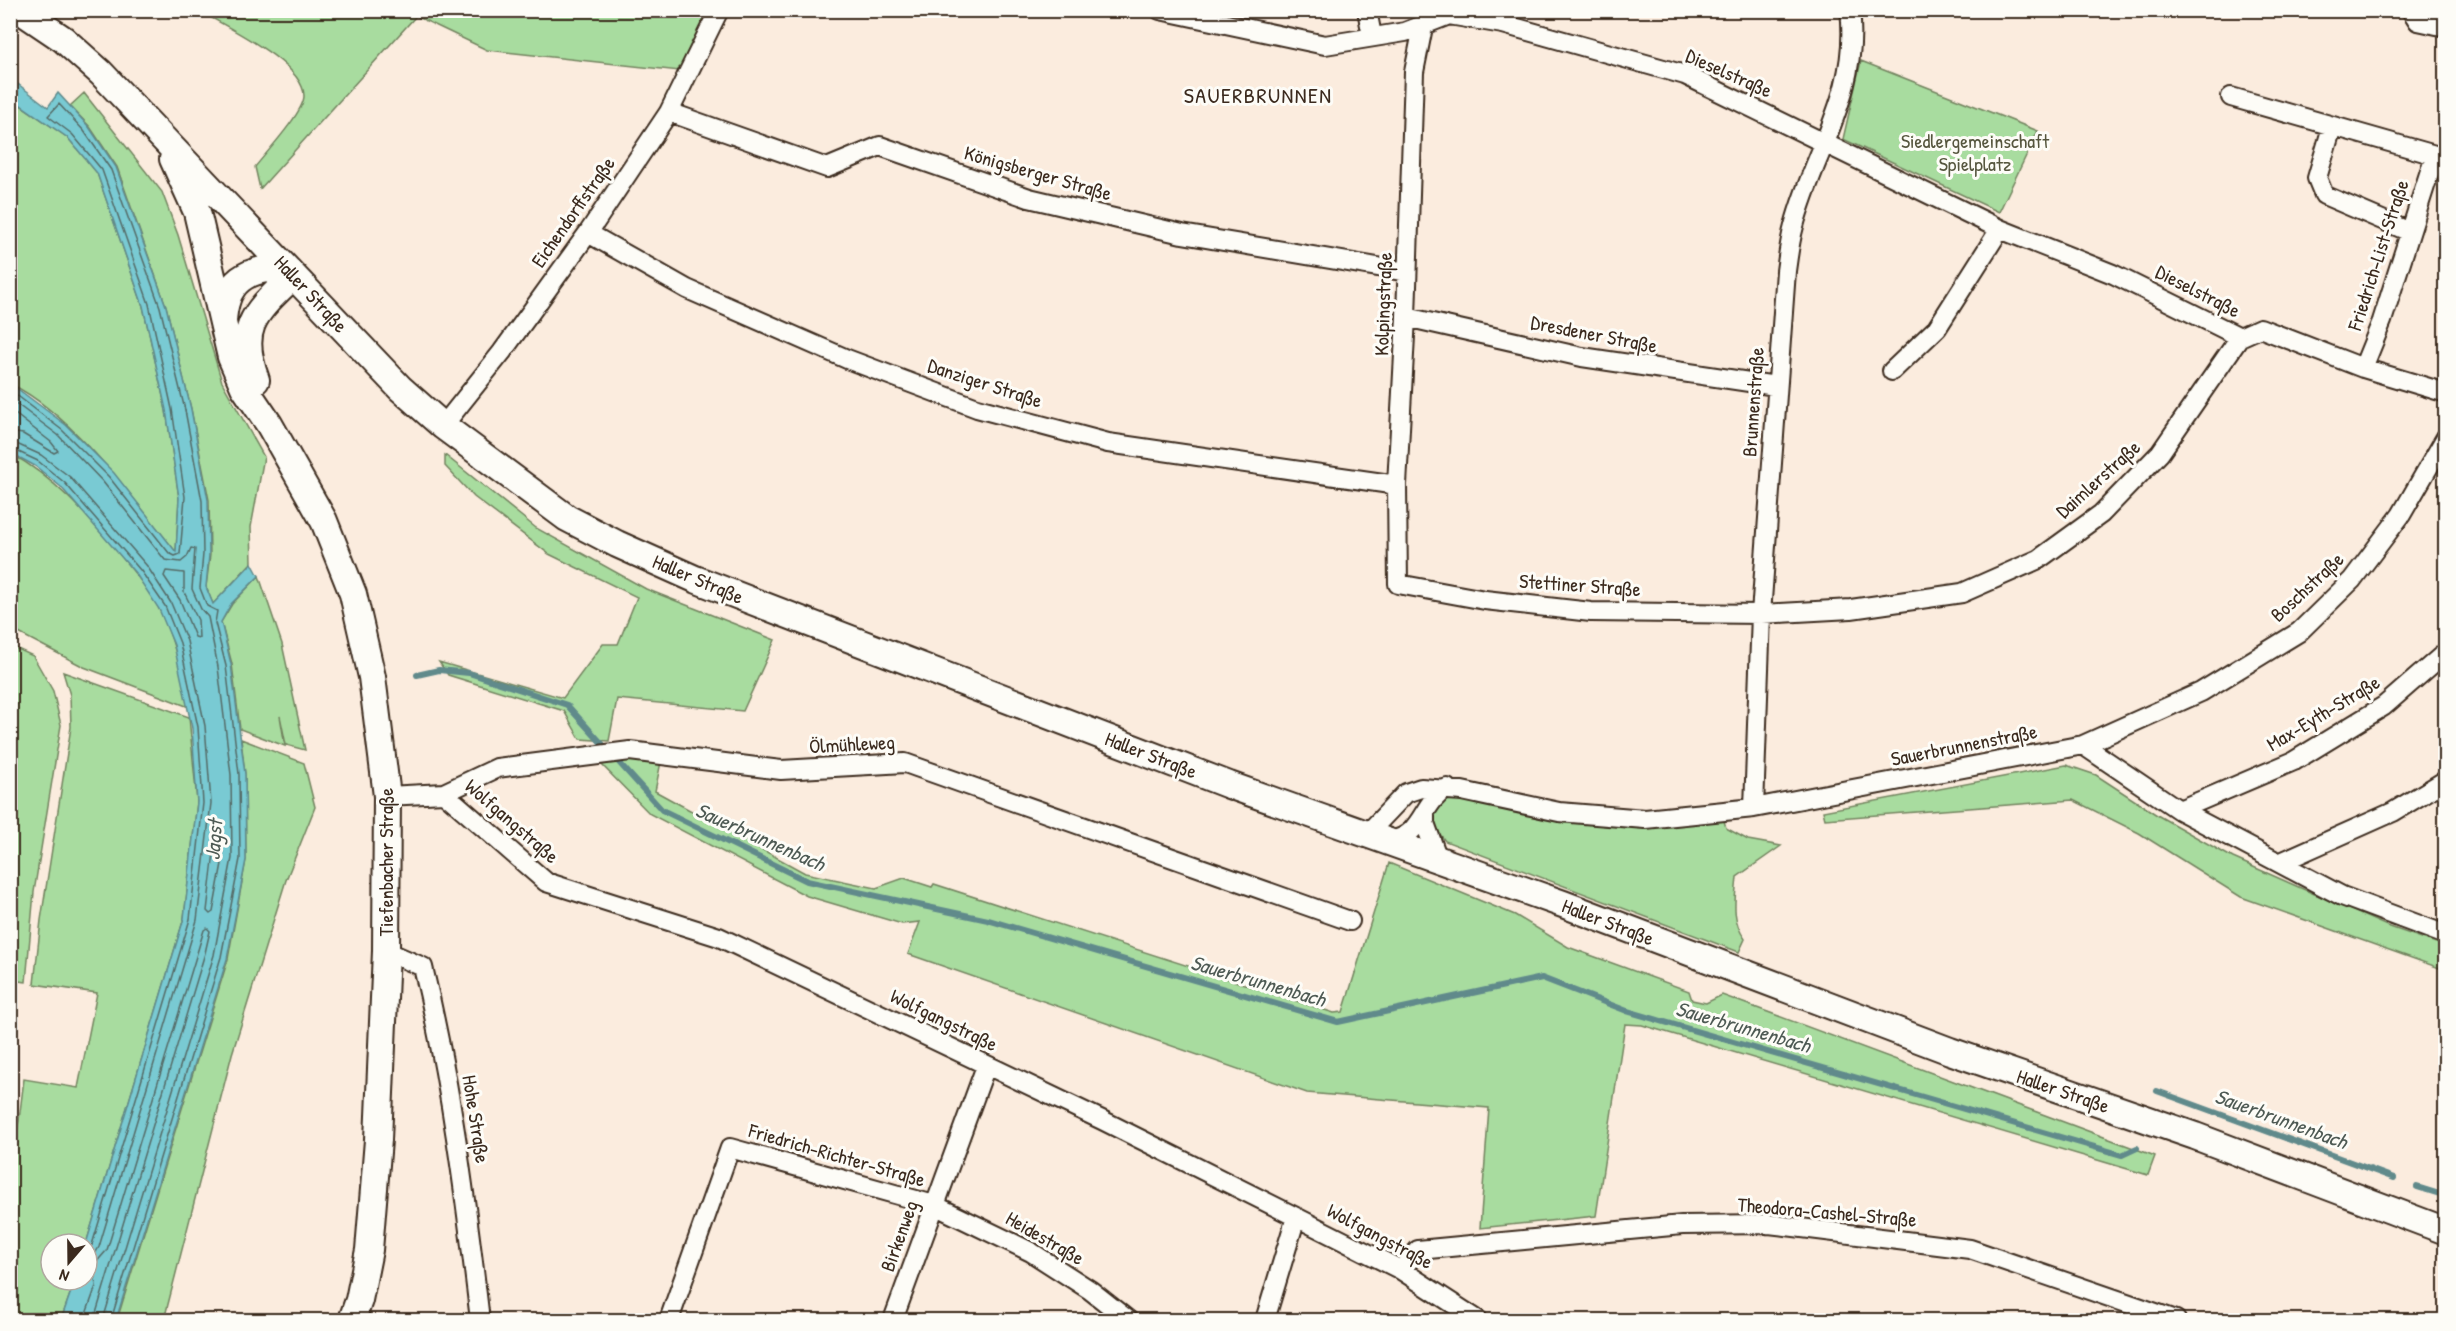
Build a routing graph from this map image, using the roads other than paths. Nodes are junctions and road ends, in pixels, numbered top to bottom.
1 (20, 10) edge
2 (719, 10) edge
3 (1160, 10) edge
4 (1367, 10) edge
5 (1850, 10) edge
6 (2411, 10) edge
7 (1423, 27) junction
8 (2445, 27) edge
9 (1371, 36) junction
10 (2231, 98) dead end
11 (669, 112) junction
12 (2332, 127) junction
13 (162, 137) junction
14 (1826, 143) junction
15 (2440, 156) edge
16 (2000, 229) junction
17 (2410, 232) junction
18 (588, 233) junction
19 (289, 271) junction
20 (1407, 272) junction
21 (1406, 317) junction
22 (223, 326) junction
23 (2240, 337) junction
24 (2363, 368) junction
25 (1892, 371) dead end
26 (1776, 386) junction
27 (2445, 393) edge
28 (269, 424) junction
29 (443, 426) junction
30 (2445, 438) edge
31 (1397, 485) junction
32 (1398, 584) joint
33 (1761, 614) junction
34 (2445, 652) edge
35 (2084, 745) junction
36 (2445, 780) edge
37 (1447, 788) junction
38 (444, 793) junction
39 (387, 796) junction
40 (1754, 808) junction
41 (2179, 810) junction
42 (1425, 812) junction
43 (1379, 837) junction
44 (1438, 859) junction
45 (2281, 862) junction
46 (1350, 921) dead end
47 (2445, 935) edge
48 (386, 951) junction
49 (986, 1066) junction
50 (934, 1205) junction
51 (1296, 1217) junction
52 (2445, 1231) edge
53 (1401, 1270) junction
54 (352, 1320) edge
55 (480, 1320) edge
56 (669, 1320) edge
57 (893, 1320) edge
58 (1128, 1320) edge
59 (1265, 1320) edge
60 (1478, 1320) edge
61 (2176, 1320) edge

1 - 13 main road, Haller Straße
2 - 11 street, Eichendorffstraße
3 - 9 street, Dieselstraße
4 - 9 street
5 - 14 street, Brunnenstraße
6 - 8 street
7 - 9 street, Dieselstraße
7 - 14 street, Dieselstraße
7 - 20 street, Kolpingstraße
10 - 12 street, Friedrich-List-Straße
11 - 18 street, Eichendorffstraße
11 - 20 street, Königsberger Straße
12 - 15 street, Friedrich-List-Straße
12 - 17 street
13 - 19 main road, Haller Straße
13 - 22 main road, Tiefenbacher Straße
14 - 16 street, Dieselstraße
14 - 26 street, Brunnenstraße
15 - 17 street, Friedrich-List-Straße
16 - 23 street, Dieselstraße
16 - 25 street
17 - 24 street, Friedrich-List-Straße
18 - 29 street, Eichendorffstraße
18 - 31 street, Danziger Straße
19 - 22 main road, Tiefenbacher Straße
19 - 28 main road, Tiefenbacher Straße
19 - 29 main road, Haller Straße
20 - 21 street, Kolpingstraße
21 - 26 street, Dresdener Straße
21 - 31 street, Kolpingstraße
22 - 28 main road, Tiefenbacher Straße
23 - 24 street, Dieselstraße
23 - 33 street, Daimlerstraße
24 - 27 street, Dieselstraße
26 - 33 street, Brunnenstraße
28 - 39 main road, Tiefenbacher Straße
29 - 43 main road, Haller Straße
30 - 35 street, Boschstraße
31 - 32 street, Kolpingstraße
32 - 33 street, Stettiner Straße
33 - 40 street, Brunnenstraße
34 - 41 street, Max-Eyth-Straße
35 - 40 street, Sauerbrunnenstraße
35 - 41 street
36 - 45 street
37 - 40 street, Sauerbrunnenstraße
37 - 42 street
37 - 43 street, Sauerbrunnenstraße
38 - 39 street, Wolfgangstraße
38 - 46 street, Ölmühleweg
38 - 49 street, Wolfgangstraße
39 - 48 main road, Tiefenbacher Straße
41 - 45 street
42 - 43 street
42 - 44 street
43 - 44 main road, Haller Straße
44 - 52 main road, Haller Straße
45 - 47 street
48 - 54 main road, Tiefenbacher Straße
48 - 55 street, Hohe Straße
49 - 50 street, Birkenweg
49 - 51 street, Wolfgangstraße
50 - 56 street, Friedrich-Richter-Straße
50 - 57 street, Birkenweg
50 - 58 street, Heidestraße
51 - 53 street, Wolfgangstraße
51 - 59 street
53 - 60 street, Wolfgangstraße
53 - 61 street, Theodora-Cashel-Straße

